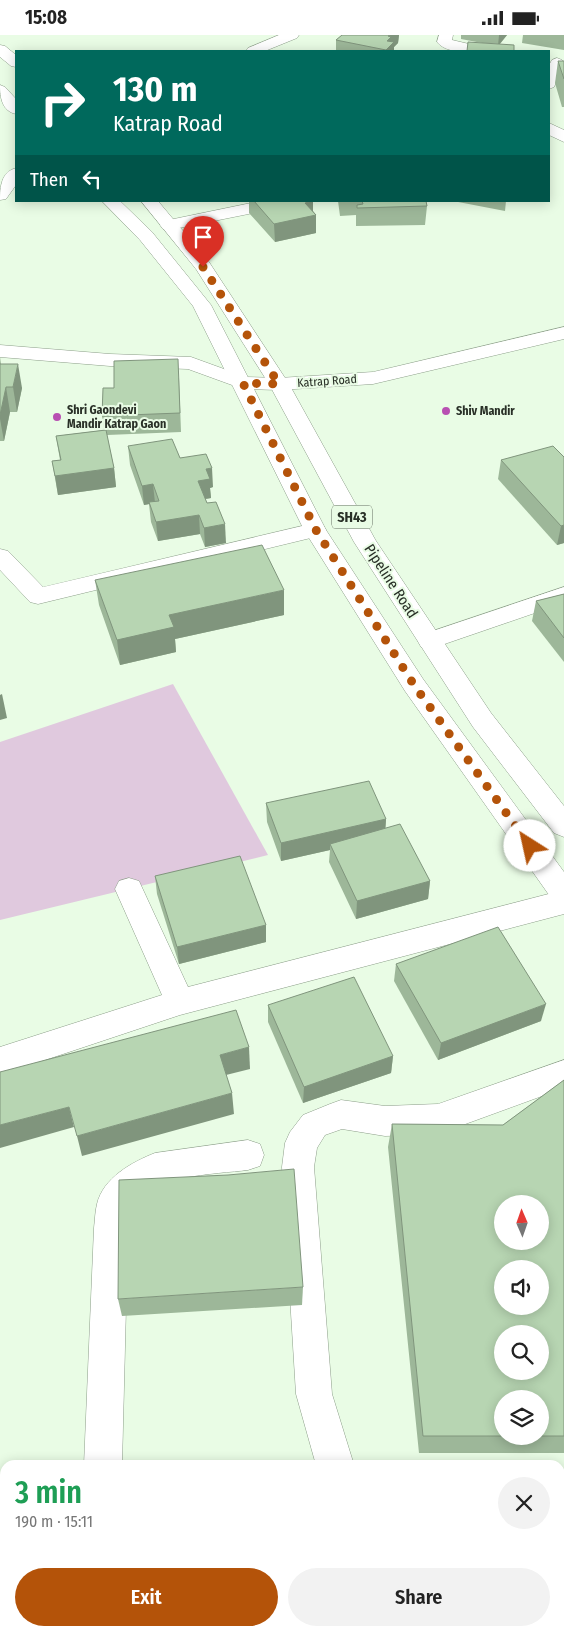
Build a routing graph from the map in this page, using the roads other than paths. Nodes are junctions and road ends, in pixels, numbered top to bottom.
1 (292, 35) edge
2 (446, 35) edge
3 (0, 49) edge
4 (255, 50) edge
5 (475, 50) edge
6 (15, 62) edge
7 (557, 63) edge
8 (550, 81) edge
9 (0, 90) edge
10 (10, 107) edge
11 (550, 129) edge
12 (564, 137) edge
13 (15, 174) edge
14 (0, 195) edge
15 (111, 202) edge
16 (151, 202) edge
17 (283, 202) edge
18 (169, 225) junction
19 (564, 333) edge
20 (0, 351) edge
21 (243, 383) junction
22 (279, 384) junction
23 (316, 530) junction
24 (0, 556) edge
25 (564, 595) edge
26 (430, 641) junction
27 (564, 826) edge
28 (129, 889) dead end
29 (564, 895) edge
30 (564, 902) edge
31 (180, 1002) junction
32 (0, 1061) edge
33 (564, 1074) edge
34 (248, 1155) dead end
35 (103, 1460) edge
36 (334, 1460) edge

1 - 4 street
2 - 5 street
3 - 6 street
7 - 8 street
9 - 10 street
11 - 12 street
13 - 14 street
15 - 21 street, SH43
16 - 18 street, Pipeline Road / SH43
17 - 18 street
18 - 22 street, Pipeline Road / SH43
19 - 22 street, Katrap Road
20 - 21 street, Katrap Road
21 - 22 street, Katrap Road
21 - 23 street, SH43
22 - 26 street, Pipeline Road / SH43
23 - 24 street
23 - 29 street, SH43
25 - 26 street
26 - 27 street, Pipeline Road / SH43
28 - 31 street
30 - 31 street
31 - 32 street
33 - 36 street
34 - 35 street

